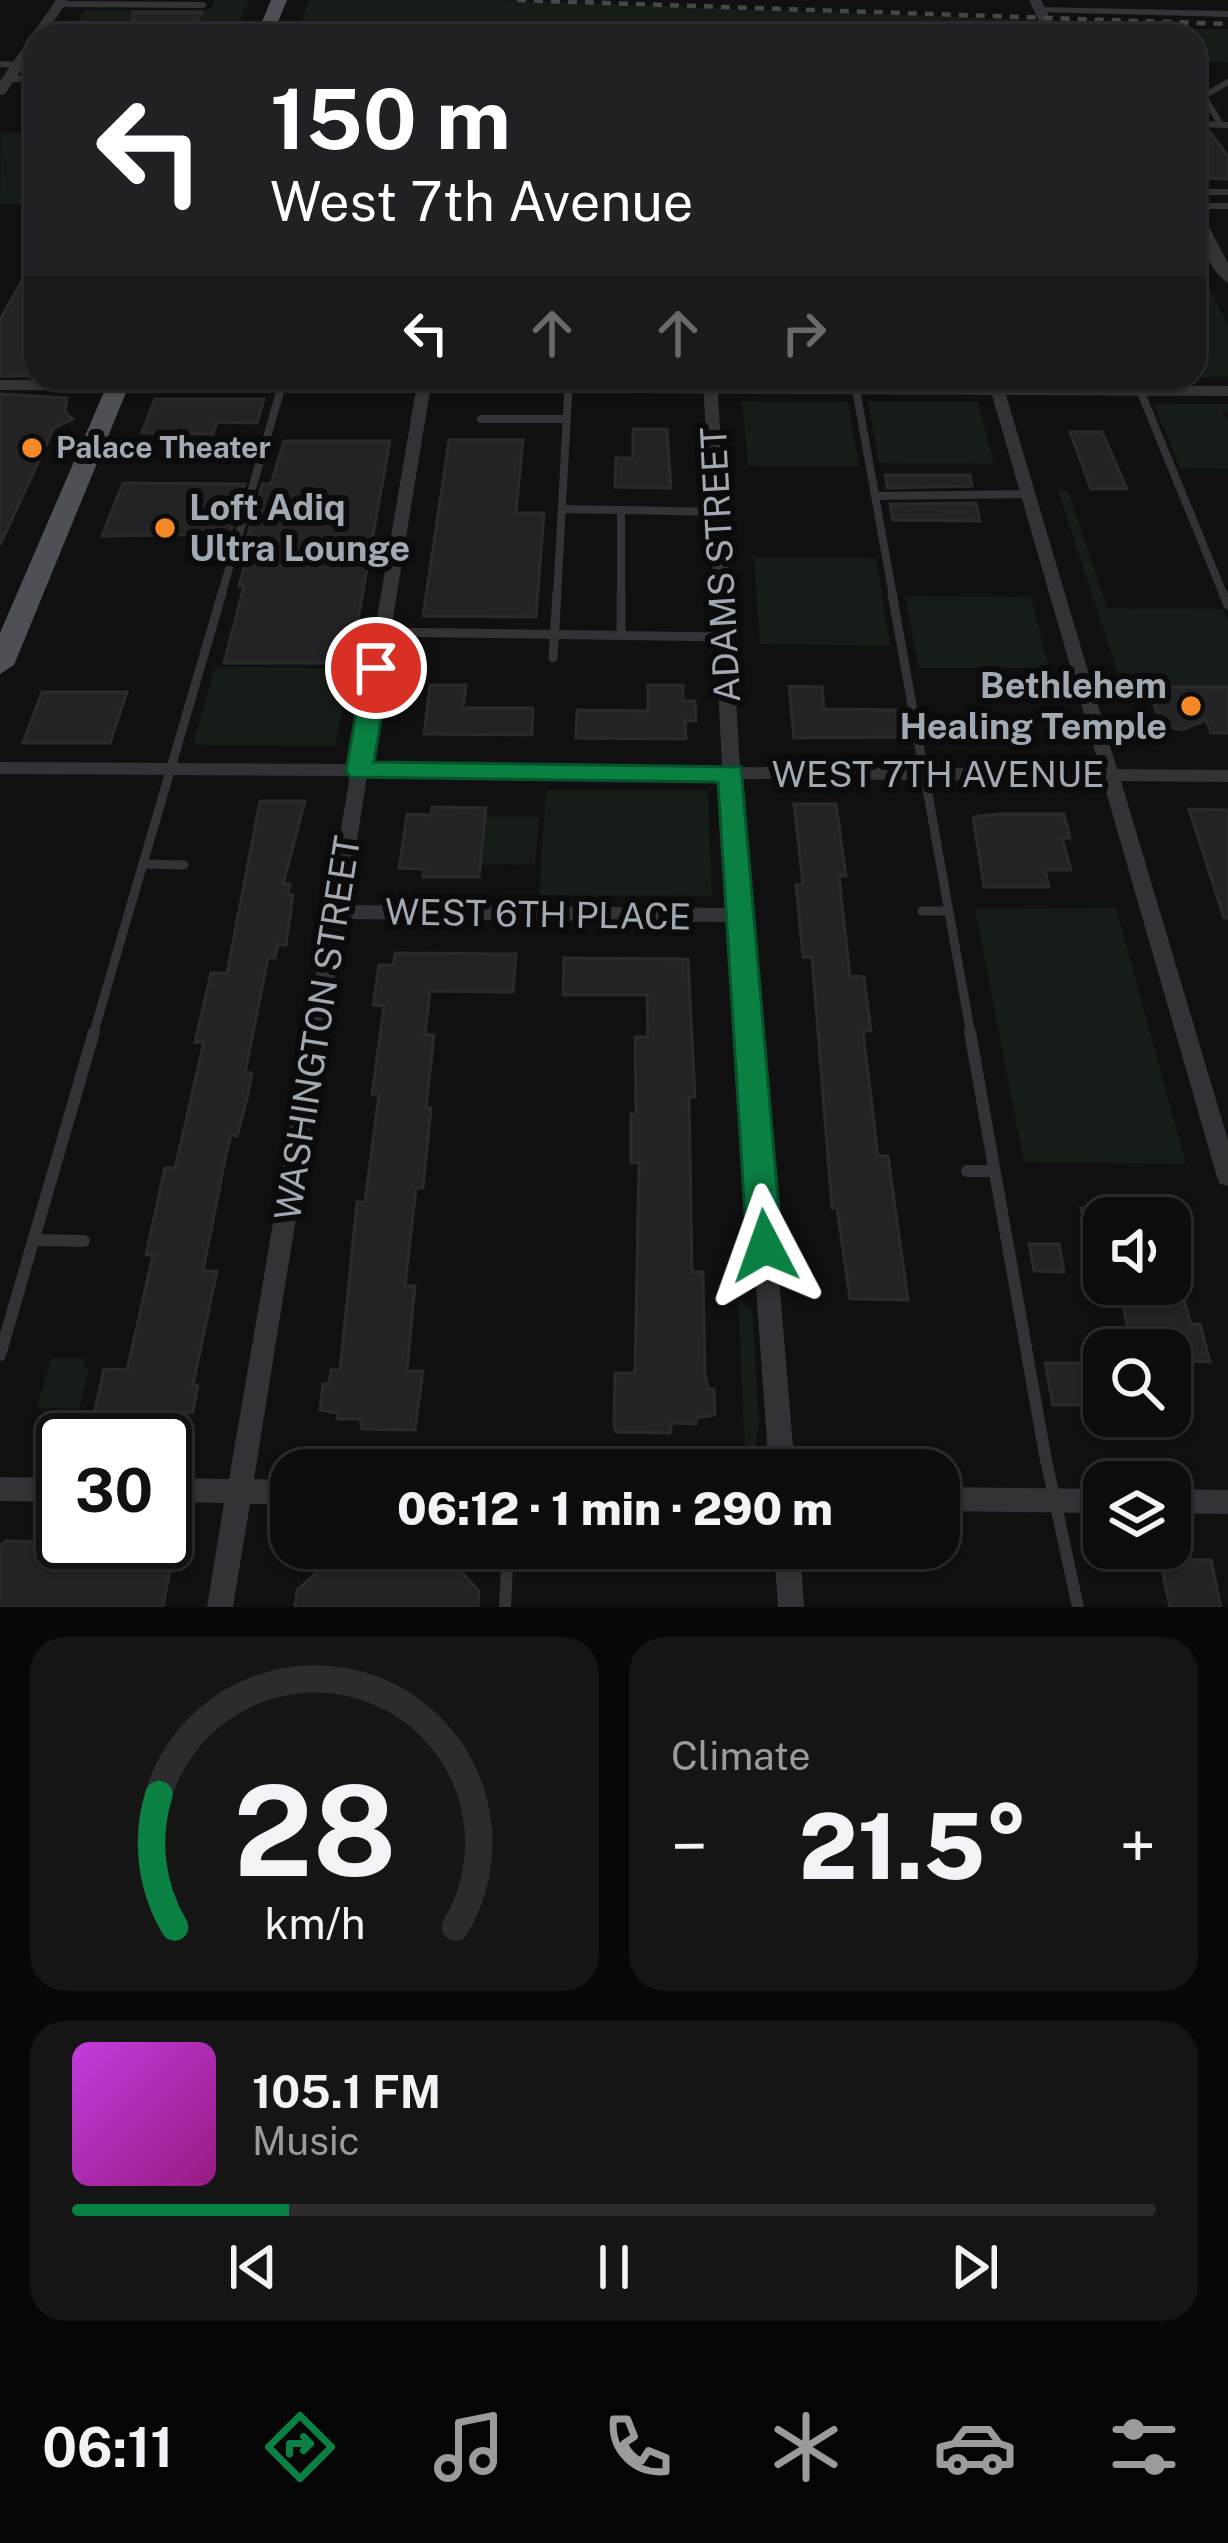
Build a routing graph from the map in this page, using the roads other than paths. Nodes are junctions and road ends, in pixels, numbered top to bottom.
1 (61, 2) edge
2 (98, 2) edge
3 (203, 4) dead end
4 (1037, 5) edge
5 (1228, 14) edge
6 (24, 56) edge
7 (0, 64) edge
8 (18, 65) junction
9 (4, 85) edge
10 (1206, 100) edge
11 (1206, 110) edge
12 (1212, 110) junction
13 (1225, 124) edge
14 (1206, 234) edge
15 (1228, 278) edge
16 (117, 390) edge
17 (281, 390) edge
18 (423, 390) edge
19 (569, 390) edge
20 (710, 390) edge
21 (856, 390) edge
22 (998, 390) edge
23 (1140, 390) edge
24 (481, 418) dead end
25 (567, 419) junction
26 (1028, 494) junction
27 (875, 496) junction
28 (562, 509) junction
29 (621, 510) junction
30 (717, 512) junction
31 (1228, 605) edge
32 (382, 632) junction
33 (555, 634) junction
34 (621, 635) junction
35 (724, 637) junction
36 (553, 658) dead end
37 (0, 665) edge
38 (0, 768) edge
39 (170, 769) junction
40 (359, 771) junction
41 (731, 773) junction
42 (924, 774) junction
43 (1110, 776) junction
44 (1228, 776) edge
45 (143, 864) junction
46 (184, 865) dead end
47 (922, 911) dead end
48 (949, 911) junction
49 (336, 912) junction
50 (739, 916) junction
51 (967, 1171) dead end
52 (994, 1171) junction
53 (1228, 1177) edge
54 (34, 1240) junction
55 (84, 1241) dead end
56 (0, 1355) edge
57 (780, 1449) edge
58 (0, 1489) edge
59 (36, 1490) edge
60 (192, 1490) edge
61 (240, 1491) junction
62 (270, 1492) edge
63 (960, 1499) edge
64 (1054, 1501) junction
65 (1083, 1501) edge
66 (1191, 1501) edge
67 (1228, 1502) edge
68 (507, 1569) edge
69 (788, 1569) edge
70 (220, 1607) edge
71 (505, 1607) edge
72 (790, 1607) edge
73 (1078, 1607) edge

1 - 2 lane
2 - 3 lane
4 - 5 street
6 - 8 street
7 - 8 lane
8 - 9 street
10 - 12 lane
11 - 12 lane
12 - 13 lane
14 - 15 street
16 - 37 main road
17 - 39 lane
18 - 32 street, WASHINGTON STREET
19 - 25 lane
20 - 30 street, ADAMS STREET
21 - 27 lane
22 - 26 street
23 - 31 lane
24 - 25 lane
25 - 28 lane
26 - 27 lane
26 - 43 street
27 - 42 lane
28 - 29 lane
28 - 33 lane
29 - 30 lane
29 - 34 lane
30 - 35 street, ADAMS STREET
32 - 33 lane
32 - 40 street, WASHINGTON STREET
33 - 34 lane
33 - 36 lane
34 - 35 lane
35 - 41 street, ADAMS STREET
38 - 39 street, WEST 7TH AVENUE
39 - 40 street, WEST 7TH AVENUE
39 - 45 lane
40 - 41 street, WEST 7TH AVENUE
40 - 49 street, WASHINGTON STREET
41 - 42 street, WEST 7TH AVENUE
41 - 50 street, ADAMS STREET
42 - 43 street, WEST 7TH AVENUE
42 - 48 lane
43 - 44 street, WEST 7TH AVENUE
43 - 53 street
45 - 46 lane
45 - 54 lane
47 - 48 lane
48 - 52 lane
49 - 50 street, WEST 6TH PLACE
49 - 61 street, WASHINGTON STREET
50 - 57 street, ADAMS STREET
51 - 52 lane
52 - 64 lane
54 - 55 lane
54 - 56 lane
58 - 59 street
60 - 61 street
61 - 62 street
61 - 70 street, WASHINGTON STREET
63 - 64 street
64 - 65 street
64 - 73 lane
66 - 67 street
68 - 71 lane
69 - 72 street

